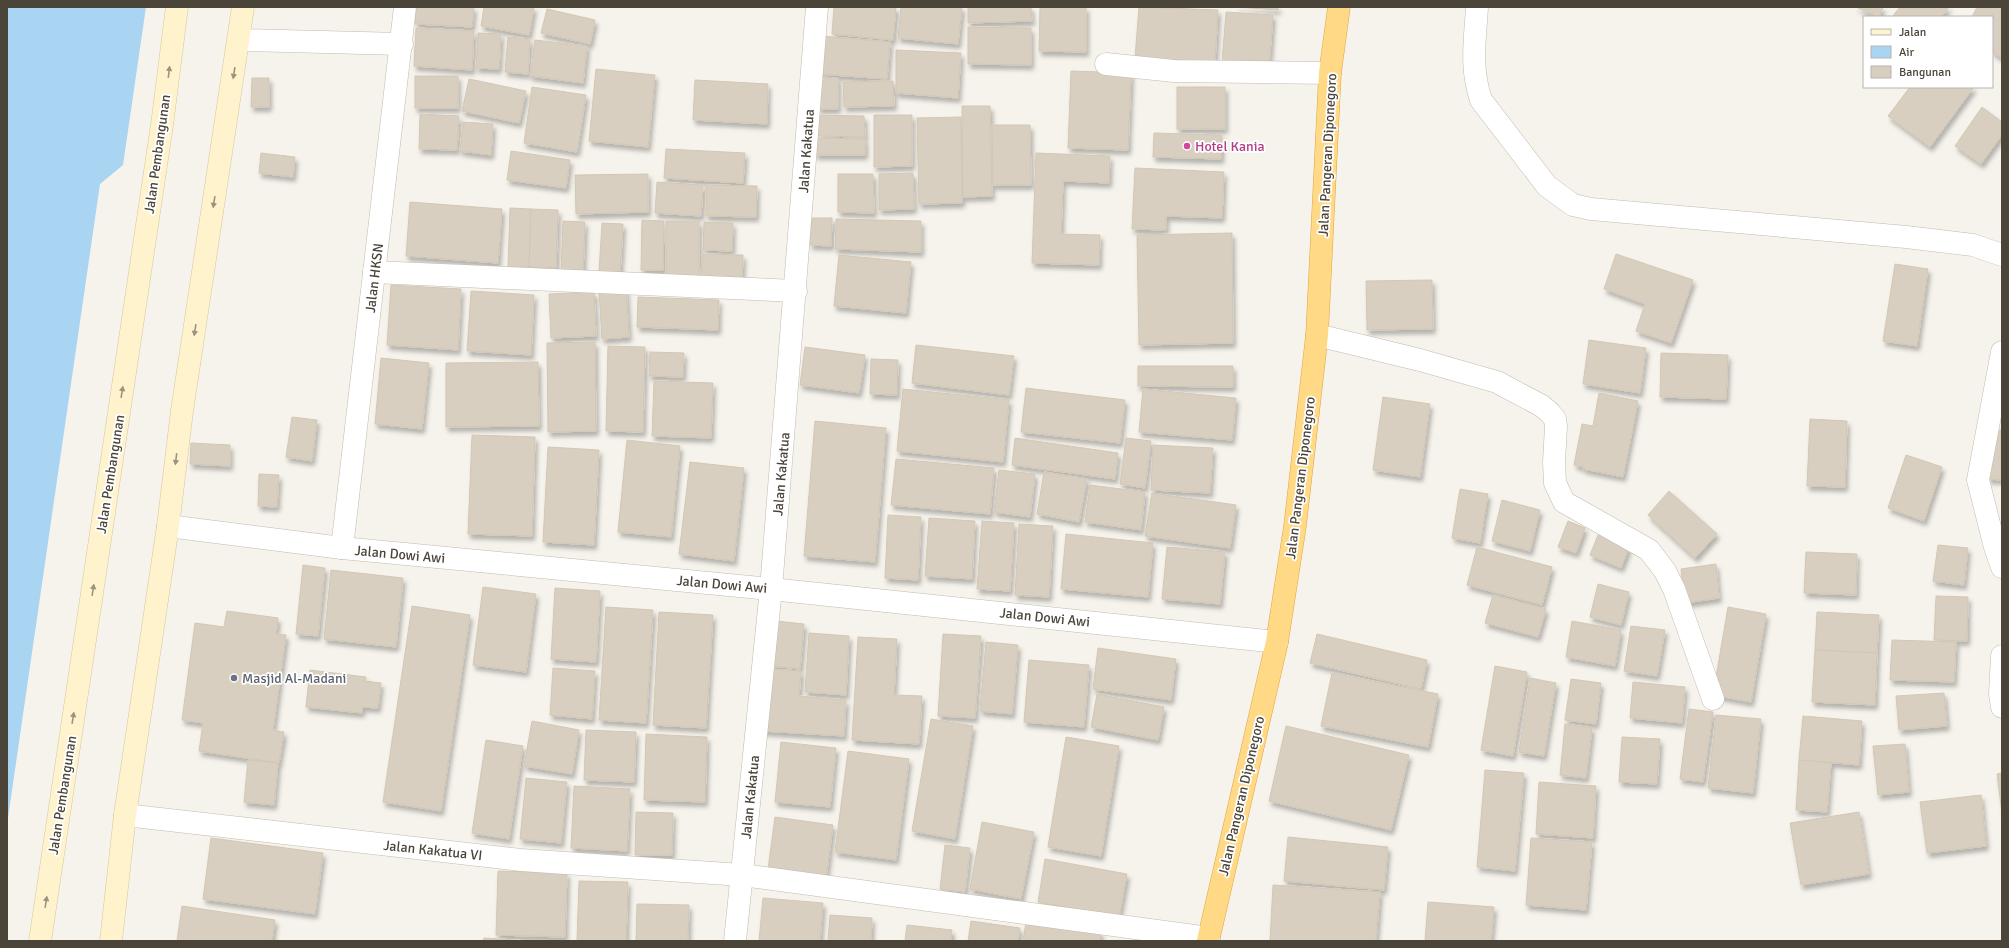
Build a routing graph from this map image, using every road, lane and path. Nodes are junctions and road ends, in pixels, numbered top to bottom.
1 (177, 7) edge
2 (243, 7) edge
3 (405, 7) edge
4 (817, 7) edge
5 (1339, 7) edge
6 (1478, 7) edge
7 (239, 40) junction
8 (402, 44) junction
9 (1106, 64) dead end
10 (1330, 73) junction
11 (2002, 254) edge
12 (374, 272) junction
13 (796, 291) junction
14 (1317, 335) junction
15 (2002, 352) edge
16 (168, 526) junction
17 (342, 548) junction
18 (2002, 567) edge
19 (772, 588) junction
20 (1277, 642) junction
21 (2002, 656) edge
22 (1713, 699) dead end
23 (2002, 707) edge
24 (125, 815) junction
25 (742, 875) junction
26 (1209, 939) edge
27 (40, 941) edge
28 (111, 941) edge
29 (736, 941) edge

27 -> 1 main road, Jalan Pembangunan
2 - 7 main road
3 - 8 street, Jalan HKSN
4 - 13 street, Jalan Kakatua
5 - 10 highway, Jalan Pangeran Diponegoro
6 - 11 street
7 - 8 street
7 -> 16 main road
8 - 12 street, Jalan HKSN
9 - 10 street
10 - 14 highway, Jalan Pangeran Diponegoro
12 - 13 street
12 - 17 street, Jalan HKSN
13 - 19 street, Jalan Kakatua
14 - 20 highway, Jalan Pangeran Diponegoro
14 - 22 street
15 - 18 street
16 - 17 street, Jalan Dowi Awi
16 - 24 main road
17 - 19 street, Jalan Dowi Awi
19 - 20 street, Jalan Dowi Awi
19 - 25 street, Jalan Kakatua
20 - 26 highway, Jalan Pangeran Diponegoro
21 - 23 street
24 - 25 street, Jalan Kakatua VI
24 - 28 main road
25 - 26 street, Jalan Kakatua VI
25 - 29 street, Jalan Kakatua

